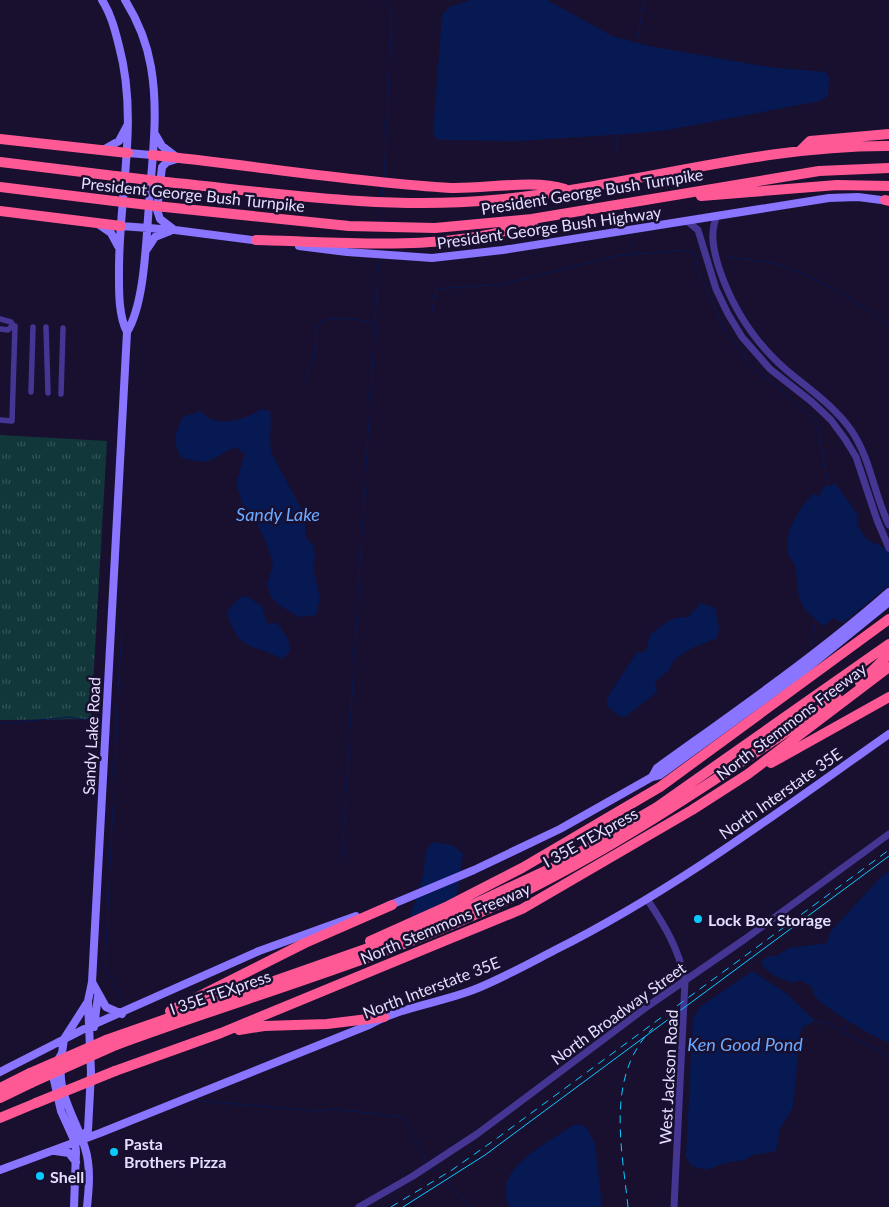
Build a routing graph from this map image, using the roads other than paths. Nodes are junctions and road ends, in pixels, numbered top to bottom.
1 (102, 0) edge
2 (126, 0) edge
3 (129, 122) junction
4 (154, 132) junction
5 (889, 134) edge
6 (0, 139) edge
7 (889, 146) edge
8 (103, 150) junction
9 (800, 151) junction
10 (128, 153) junction
11 (152, 155) junction
12 (180, 158) junction
13 (0, 162) edge
14 (889, 168) edge
15 (889, 186) edge
16 (0, 187) edge
17 (568, 190) junction
18 (656, 198) junction
19 (888, 200) edge
20 (0, 211) edge
21 (558, 215) junction
22 (718, 216) junction
23 (687, 221) junction
24 (96, 224) junction
25 (121, 226) junction
26 (147, 227) junction
27 (175, 230) junction
28 (256, 240) joint
29 (119, 247) junction
30 (348, 247) junction
31 (144, 258) junction
32 (0, 319) edge
33 (16, 326) dead end
34 (33, 326) dead end
35 (46, 327) dead end
36 (63, 328) dead end
37 (0, 329) edge
38 (128, 332) junction
39 (31, 392) dead end
40 (48, 393) dead end
41 (61, 394) dead end
42 (0, 420) edge
43 (889, 525) edge
44 (889, 548) edge
45 (889, 592) edge
46 (889, 602) edge
47 (889, 615) edge
48 (889, 619) edge
49 (860, 642) junction
50 (889, 644) edge
51 (887, 660) edge
52 (889, 697) edge
53 (889, 734) edge
54 (748, 774) junction
55 (652, 777) junction
56 (888, 838) edge
57 (647, 899) junction
58 (392, 905) junction
59 (324, 963) junction
60 (685, 981) junction
61 (92, 982) junction
62 (98, 996) junction
63 (88, 1001) junction
64 (122, 1014) junction
65 (384, 1017) junction
66 (92, 1026) junction
67 (221, 1033) junction
68 (64, 1039) junction
69 (116, 1040) junction
70 (0, 1072) edge
71 (0, 1088) edge
72 (0, 1098) edge
73 (0, 1118) edge
74 (79, 1140) junction
75 (48, 1152) junction
76 (76, 1162) junction
77 (0, 1170) edge
78 (74, 1207) edge
79 (87, 1207) edge
80 (359, 1207) edge
81 (674, 1207) edge

1 - 3 main road, Sandy Lake Road
2 - 4 main road, Sandy Lake Road
3 - 8 main road
3 - 10 main road, Sandy Lake Road
4 - 11 main road, Sandy Lake Road
4 - 12 main road
5 - 9 highway
6 - 8 highway
7 - 9 highway, President George Bush Turnpike
8 - 10 highway
9 - 17 highway, President George Bush Turnpike
10 - 11 main road
10 - 25 main road, Sandy Lake Road
11 - 12 highway
11 - 26 main road, Sandy Lake Road
12 - 17 highway
12 - 27 main road
13 - 17 highway, President George Bush Turnpike, bridge
14 - 18 highway, President George Bush Turnpike
15 - 18 highway
16 - 21 highway, President George Bush Turnpike, bridge
18 - 21 highway, President George Bush Turnpike
19 - 22 main road, President George Bush Highway
20 - 24 highway
21 - 30 highway
22 - 23 main road, President George Bush Highway
22 - 43 street
23 - 30 main road, President George Bush Highway
23 - 44 street
24 - 25 highway
24 - 29 main road
25 - 26 main road
25 - 29 main road, Sandy Lake Road
26 - 27 main road
26 - 31 main road, Sandy Lake Road
27 - 28 main road
27 - 31 main road
28 - 30 highway
29 - 38 main road, Sandy Lake Road
31 - 38 main road, Sandy Lake Road
32 - 37 street
33 - 42 street
34 - 39 street
35 - 40 street
36 - 41 street
38 - 61 main road, Sandy Lake Road
45 - 55 main road
46 - 55 main road
47 - 49 highway
48 - 49 highway
49 - 59 highway
50 - 59 highway, North Stemmons Freeway
51 - 54 highway, North Stemmons Freeway
51 - 69 highway, I 35E TEXpress
52 - 54 highway
53 - 57 main road, North Interstate 35E
54 - 67 highway, North Stemmons Freeway
55 - 58 main road
56 - 60 street, North Broadway Street
57 - 60 street, West Jackson Road
57 - 65 main road, North Interstate 35E
58 - 64 main road
58 - 69 highway
59 - 69 highway, North Stemmons Freeway
60 - 80 street, North Broadway Street
60 - 81 street, West Jackson Road
61 - 62 main road
61 - 63 main road, Sandy Lake Road
62 - 64 main road
62 - 66 main road
63 - 66 main road, Sandy Lake Road
63 - 68 main road
64 - 66 main road
65 - 67 highway
65 - 74 main road, North Interstate 35E
66 - 68 main road
66 - 74 main road, Sandy Lake Road
67 - 73 highway, North Stemmons Freeway, bridge
68 - 70 main road
68 - 74 main road
69 - 71 highway, North Stemmons Freeway, bridge
69 - 72 highway, I 35E TEXpress, bridge
74 - 75 main road, North Interstate 35E
74 - 76 main road
74 - 79 main road
75 - 76 main road
75 - 77 main road, North Interstate 35E
76 - 78 main road

